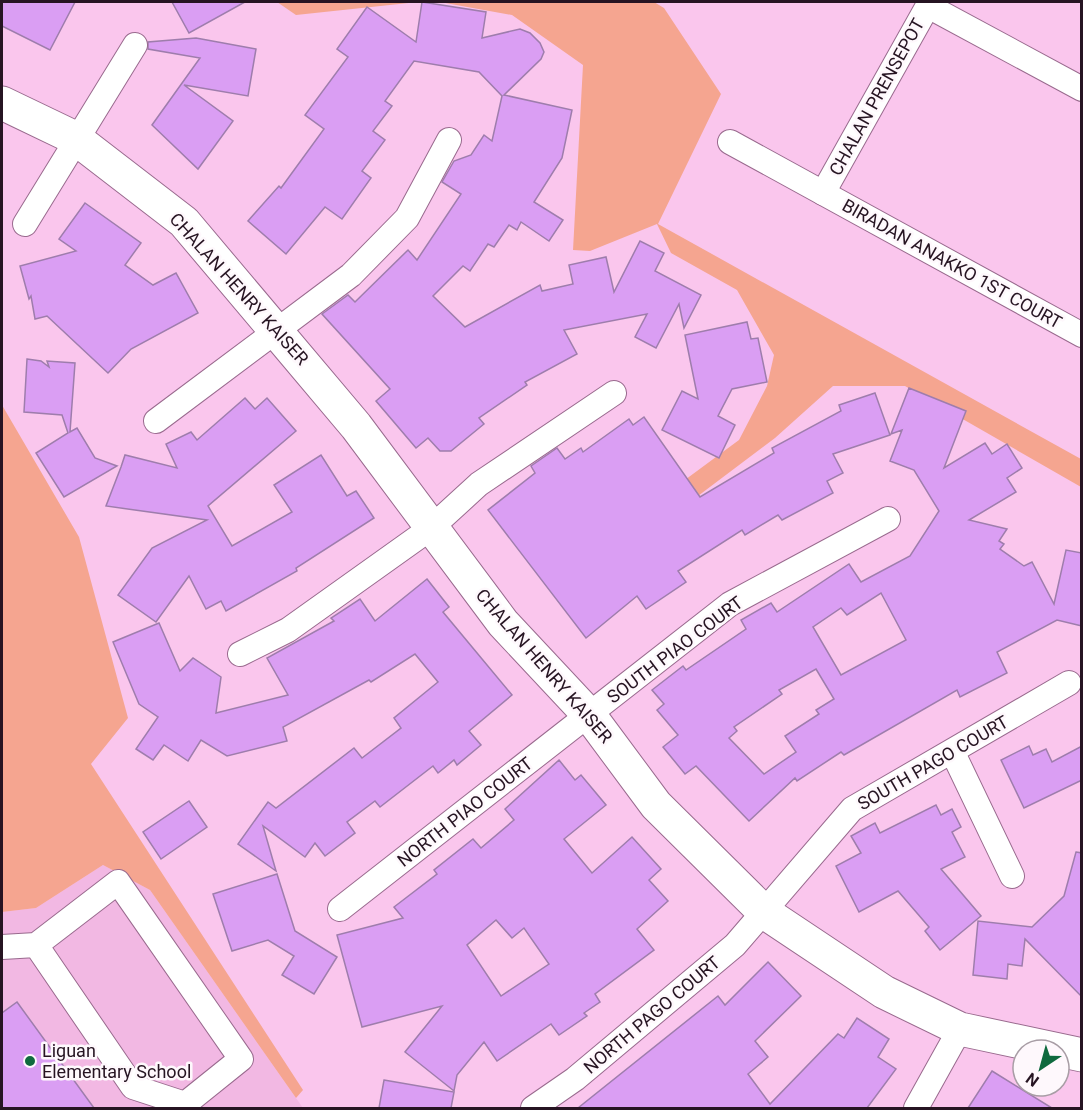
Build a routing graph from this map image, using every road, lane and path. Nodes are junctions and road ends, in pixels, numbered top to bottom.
1 (929, 4) edge
2 (135, 45) dead end
3 (1082, 89) edge
4 (2, 103) edge
5 (75, 138) junction
6 (449, 140) dead end
7 (730, 142) dead end
8 (823, 193) junction
9 (25, 224) dead end
10 (279, 331) junction
11 (1082, 335) edge
12 (614, 393) dead end
13 (156, 421) dead end
14 (888, 519) dead end
15 (431, 528) junction
16 (240, 654) dead end
17 (1069, 683) dead end
18 (590, 716) junction
19 (953, 753) junction
20 (1012, 876) dead end
21 (340, 909) dead end
22 (764, 912) junction
23 (36, 945) junction
24 (2, 947) edge
25 (960, 1029) junction
26 (1082, 1055) edge
27 (533, 1108) edge
28 (916, 1108) edge

1 - 3 street
1 - 8 street, CHALAN PRENSEPOT
2 - 5 street
4 - 5 street, CHALAN HENRY KAISER
5 - 9 street
5 - 10 street, CHALAN HENRY KAISER
6 - 10 street
7 - 8 street, BIRADAN ANAKKO 1ST COURT
8 - 11 street, BIRADAN ANAKKO 1ST COURT
10 - 13 street
10 - 15 street, CHALAN HENRY KAISER
12 - 15 street
14 - 18 street, SOUTH PIAO COURT
15 - 16 street
15 - 18 street, CHALAN HENRY KAISER
17 - 19 street, SOUTH PAGO COURT
18 - 21 street, NORTH PIAO COURT
18 - 22 street, CHALAN HENRY KAISER
19 - 20 street
19 - 22 street, SOUTH PAGO COURT
22 - 25 street, CHALAN HENRY KAISER
22 - 27 street, NORTH PAGO COURT
23 - 23 street
23 - 24 street
25 - 26 street, CHALAN HENRY KAISER
25 - 28 street

